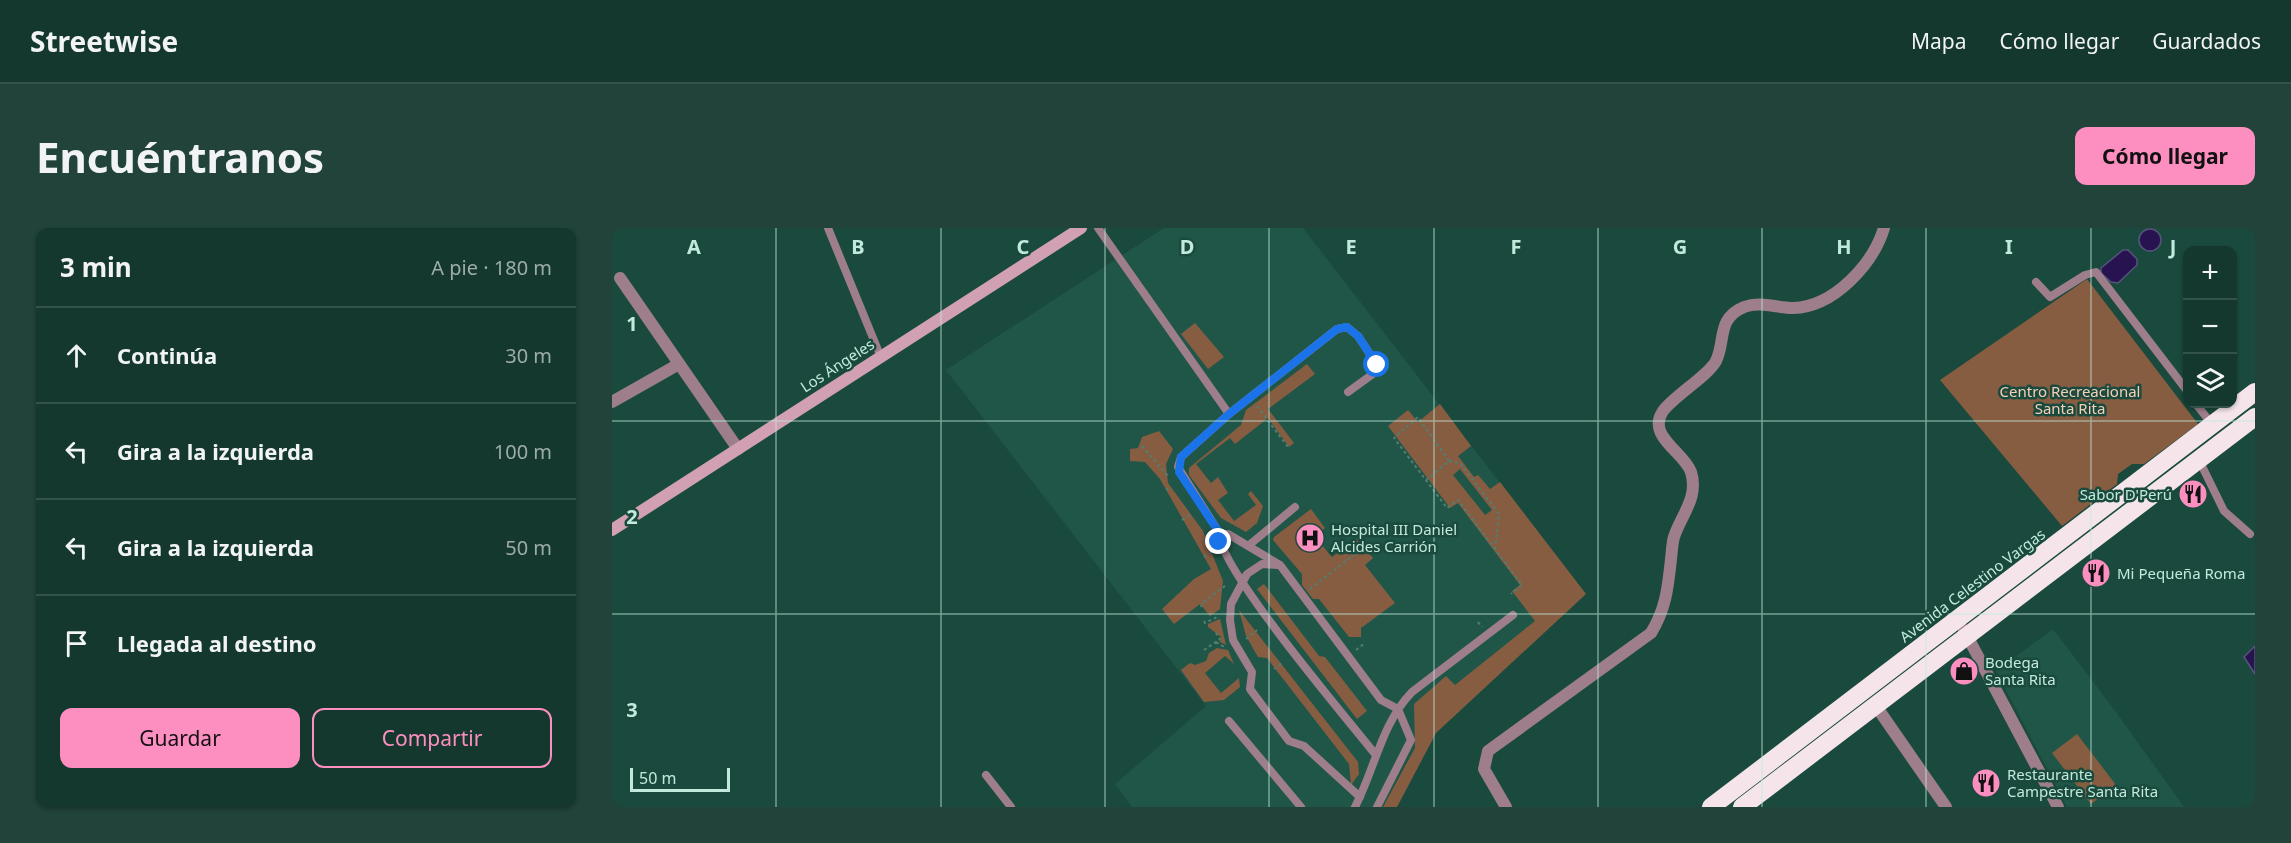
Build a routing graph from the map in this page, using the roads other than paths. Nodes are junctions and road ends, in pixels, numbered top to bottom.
1 (828, 228) edge
2 (1081, 228) edge
3 (1098, 228) edge
4 (1884, 228) edge
5 (620, 278) dead end
6 (2036, 282) dead end
7 (880, 355) junction
8 (679, 364) junction
9 (2183, 387) edge
10 (1348, 392) dead end
11 (2255, 392) edge
12 (612, 402) edge
13 (2199, 408) edge
14 (1229, 414) junction
15 (2255, 417) edge
16 (2211, 423) junction
17 (738, 449) junction
18 (2199, 460) junction
19 (2135, 484) junction
20 (2147, 498) junction
21 (1295, 507) dead end
22 (613, 527) edge
23 (1220, 534) junction
24 (2250, 534) dead end
25 (1248, 546) junction
26 (1280, 565) junction
27 (2023, 570) junction
28 (1241, 583) junction
29 (2034, 586) junction
30 (1514, 615) dead end
31 (1956, 620) junction
32 (1968, 635) junction
33 (1847, 703) junction
34 (1876, 706) junction
35 (1398, 709) junction
36 (1858, 719) junction
37 (1229, 721) dead end
38 (1375, 754) junction
39 (1764, 766) junction
40 (986, 775) dead end
41 (1775, 781) junction
42 (1360, 797) junction
43 (1011, 807) edge
44 (1301, 807) edge
45 (1355, 807) edge
46 (1377, 807) edge
47 (1506, 807) edge
48 (1711, 807) edge
49 (1742, 807) edge
50 (1946, 807) edge
51 (2058, 807) edge

1 - 7 lane
2 - 7 main road, Los Ángeles
3 - 14 lane
4 - 47 street
5 - 8 street
6 - 9 lane
7 - 17 main road, Los Ángeles
8 - 12 street
8 - 17 street
10 - 14 lane
11 - 16 highway, Avenida Celestino Vargas
13 - 16 lane
14 - 23 lane
15 - 18 highway
16 - 19 highway, Avenida Celestino Vargas
17 - 22 main road, Los Ángeles
18 - 20 highway
18 - 24 lane
19 - 20 lane
19 - 27 highway, Avenida Celestino Vargas
20 - 29 highway
21 - 25 lane
23 - 25 lane
23 - 28 lane
25 - 26 lane
26 - 28 lane
26 - 35 lane
27 - 29 highway
27 - 31 highway, Avenida Celestino Vargas
28 - 38 lane
28 - 42 lane
29 - 32 highway
30 - 35 lane
31 - 32 street
31 - 33 highway, Avenida Celestino Vargas
32 - 34 highway
32 - 51 street
33 - 36 highway
33 - 39 highway, Avenida Celestino Vargas
34 - 36 highway
34 - 50 street
35 - 38 lane
35 - 46 lane
36 - 41 highway
37 - 44 lane
38 - 42 lane
39 - 41 highway
39 - 48 highway, Avenida Celestino Vargas
40 - 43 lane
41 - 49 highway
42 - 45 lane

